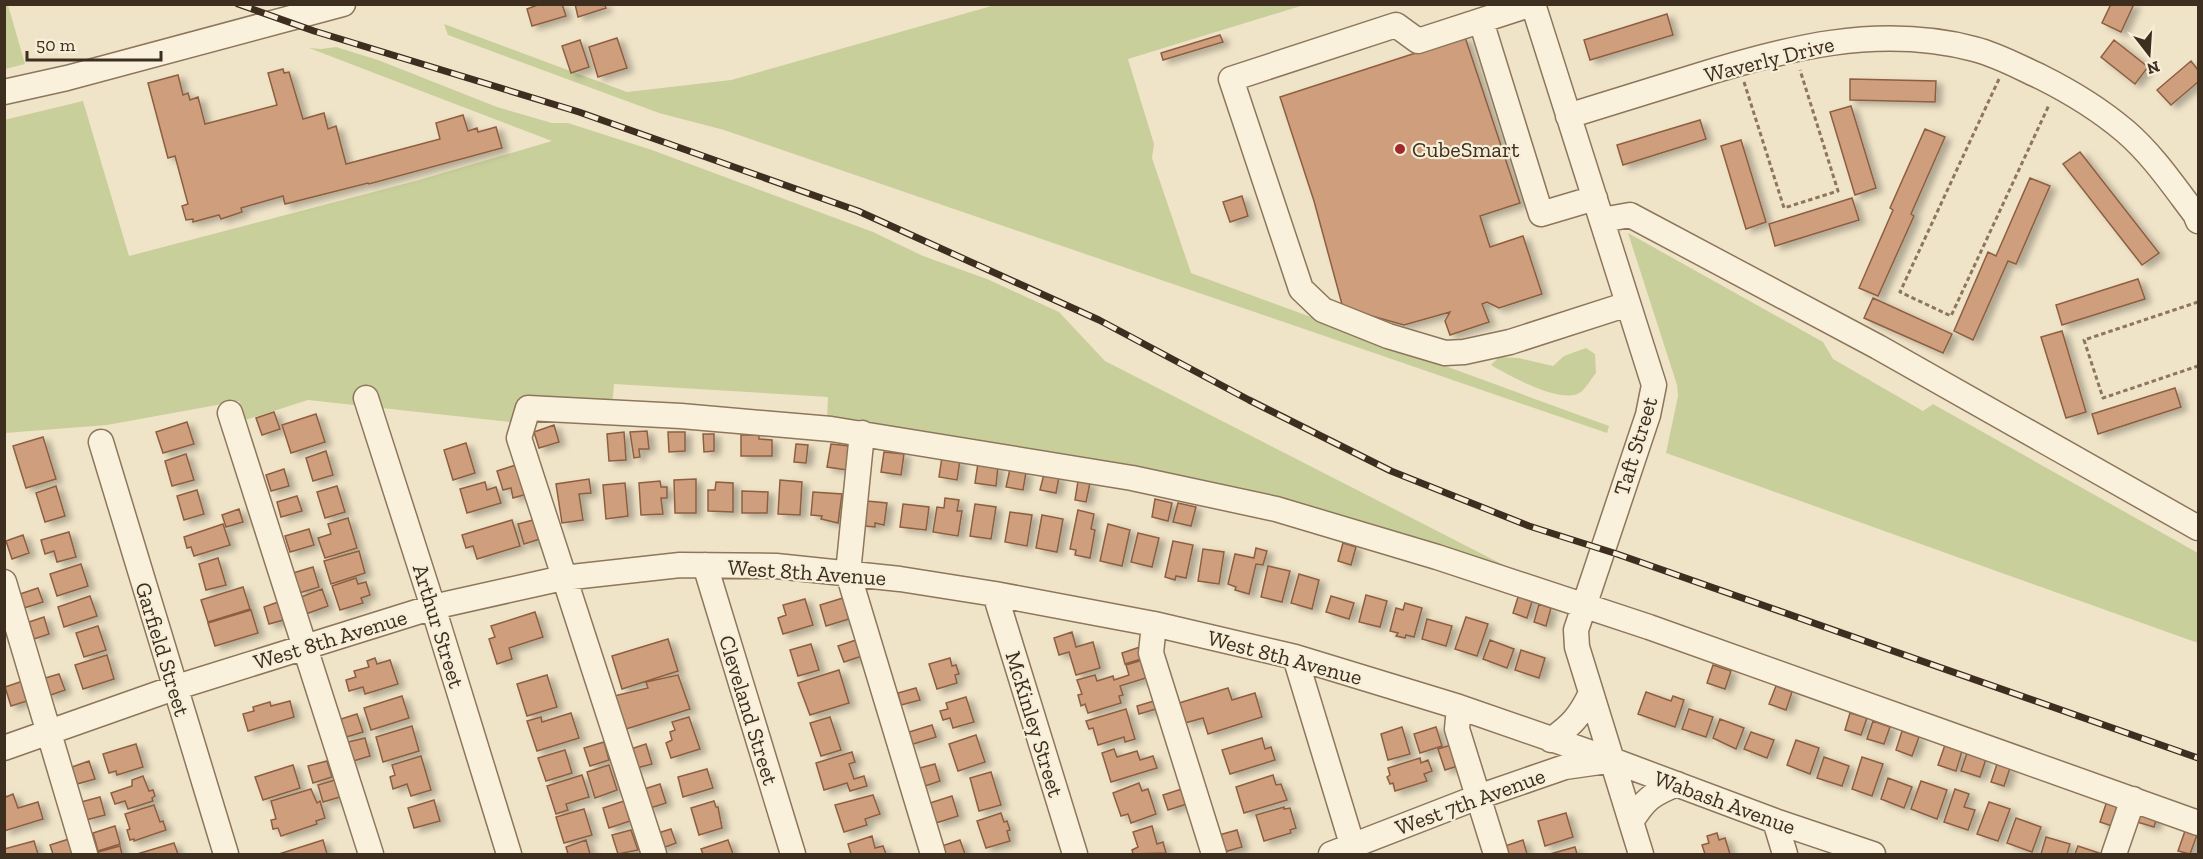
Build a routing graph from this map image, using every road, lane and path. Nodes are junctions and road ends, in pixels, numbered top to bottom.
1 (343, 4) edge
2 (1533, 4) edge
3 (1481, 21) junction
4 (1797, 63) dead end
5 (2001, 74) dead end
6 (1743, 79) dead end
7 (4, 92) edge
8 (2052, 98) dead end
9 (1568, 116) junction
10 (1598, 209) junction
11 (2199, 221) edge
12 (2199, 302) edge
13 (1628, 304) junction
14 (2199, 366) edge
15 (366, 398) dead end
16 (230, 413) dead end
17 (862, 433) junction
18 (101, 442) dead end
19 (2199, 528) edge
20 (705, 565) junction
21 (848, 573) junction
22 (563, 578) junction
23 (4, 582) edge
24 (994, 594) junction
25 (1583, 605) junction
26 (433, 607) junction
27 (1154, 624) junction
28 (305, 647) junction
29 (1295, 657) junction
30 (174, 688) junction
31 (1592, 693) junction
32 (1459, 707) junction
33 (49, 733) junction
34 (1551, 740) junction
35 (4, 748) edge
36 (1612, 760) junction
37 (1677, 784) junction
38 (1478, 797) junction
39 (2133, 799) junction
40 (1775, 821) junction
41 (1631, 822) junction
42 (2199, 823) edge
43 (1346, 851) edge
44 (86, 855) edge
45 (226, 855) edge
46 (371, 855) edge
47 (509, 855) edge
48 (654, 855) edge
49 (793, 855) edge
50 (933, 855) edge
51 (1075, 855) edge
52 (1214, 855) edge
53 (1496, 855) edge
54 (1641, 855) edge
55 (1785, 855) edge
56 (1873, 855) edge
57 (2114, 855) edge

1 - 7 street
2 - 3 street
2 - 9 street, Taft Street
3 - 10 street
3 - 13 street
4 - 6 path
5 - 8 path
9 - 10 street, Taft Street
9 - 11 street, Waverly Drive
10 - 13 street, Taft Street
10 - 19 street
12 - 14 path
13 - 25 street, Taft Street
15 - 26 street, Arthur Street
16 - 28 street
17 - 21 street
17 - 22 street
17 - 25 street
18 - 30 street, Garfield Street
20 - 21 street, West 8th Avenue
20 - 22 street, West 8th Avenue
20 - 49 street, Cleveland Street
21 - 24 street, West 8th Avenue
21 - 50 street
22 - 26 street, West 8th Avenue
22 - 48 street
23 - 33 street
24 - 27 street, West 8th Avenue
24 - 51 street, McKinley Street
25 - 31 street, Taft Street
25 - 39 street
26 - 28 street, West 8th Avenue
26 - 47 street, Arthur Street
27 - 29 street, West 8th Avenue
27 - 52 street
28 - 30 street, West 8th Avenue
28 - 46 street
29 - 32 street, West 8th Avenue
29 - 43 street
30 - 33 street, West 8th Avenue
30 - 45 street, Garfield Street
31 - 34 street
31 - 36 street, Taft Street
32 - 34 street, West 8th Avenue
32 - 38 street
33 - 35 street, West 8th Avenue
33 - 44 street
34 - 36 street, West 8th Avenue
36 - 37 street, Wabash Avenue
36 - 38 street, West 7th Avenue
36 - 41 street, Taft Street
37 - 40 street, Wabash Avenue
37 - 41 street
38 - 43 street, West 7th Avenue
38 - 53 street
39 - 42 street
39 - 57 street
40 - 55 street
40 - 56 street, Wabash Avenue
41 - 54 street, Taft Street

